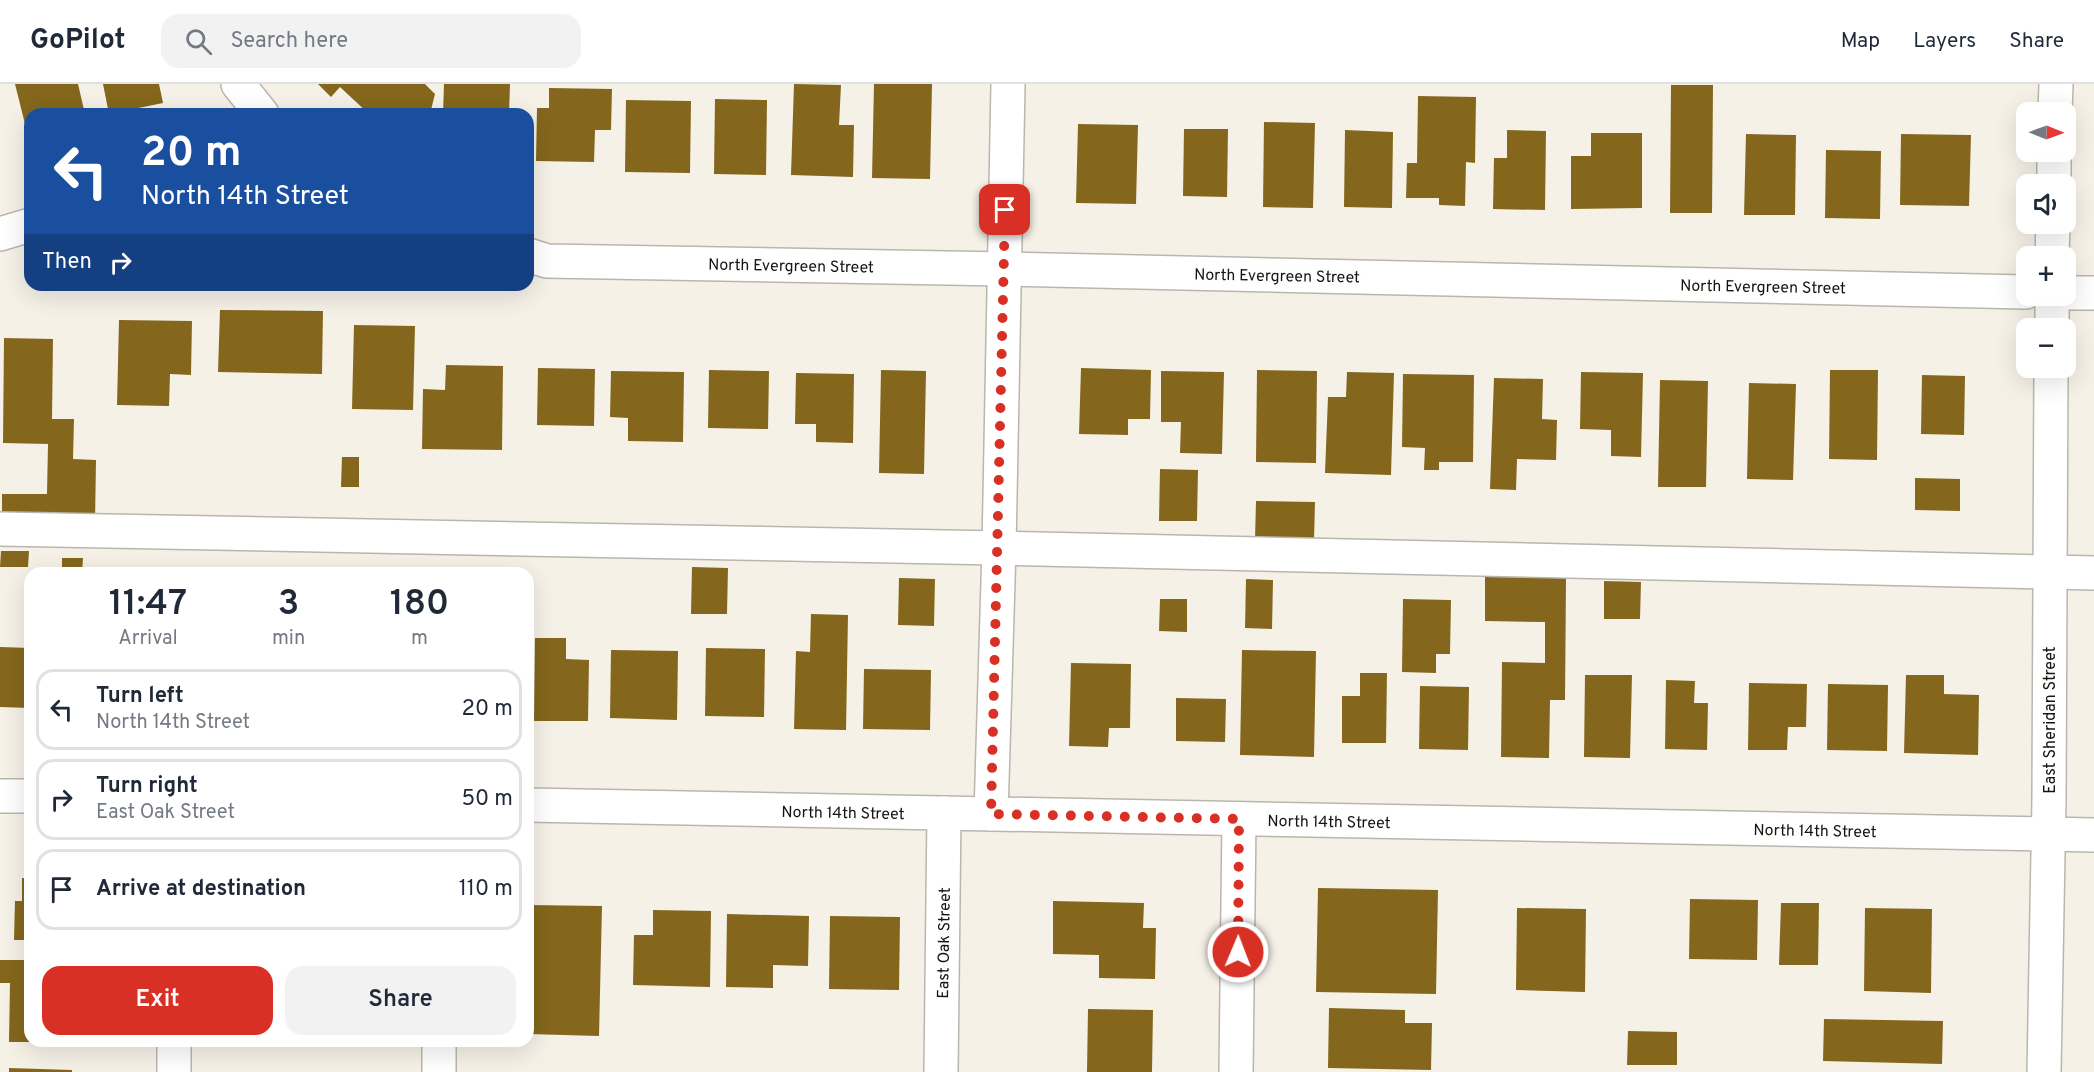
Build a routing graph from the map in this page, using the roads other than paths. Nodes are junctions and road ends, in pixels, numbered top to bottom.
1 (238, 84) edge
2 (1008, 84) edge
3 (2056, 84) edge
4 (2055, 102) edge
5 (257, 108) edge
6 (24, 227) edge
7 (0, 234) edge
8 (534, 257) edge
9 (1004, 269) junction
10 (2016, 292) edge
11 (2076, 293) edge
12 (2094, 293) edge
13 (2051, 378) edge
14 (0, 530) edge
15 (999, 548) junction
16 (2050, 573) junction
17 (2094, 573) edge
18 (0, 796) edge
19 (24, 796) edge
20 (534, 805) edge
21 (944, 813) junction
22 (991, 814) junction
23 (1239, 819) junction
24 (2048, 834) junction
25 (2094, 835) edge
26 (174, 1047) edge
27 (439, 1047) edge
28 (174, 1072) edge
29 (439, 1072) edge
30 (941, 1072) edge
31 (1236, 1072) edge
32 (2044, 1072) edge

1 - 5 street
2 - 9 street
3 - 4 street
6 - 7 street
8 - 9 street, North Evergreen Street
9 - 10 street, North Evergreen Street
9 - 15 street
11 - 12 street
13 - 16 street, East Sheridan Street
14 - 15 street
15 - 16 street
15 - 22 street
16 - 17 street
16 - 24 street, East Sheridan Street
18 - 19 street
20 - 21 street, North 14th Street
21 - 22 street, North 14th Street
21 - 30 street, East Oak Street
22 - 23 street, North 14th Street
23 - 24 street, North 14th Street
23 - 31 street
24 - 25 street, North 14th Street
24 - 32 street, East Sheridan Street
26 - 28 street
27 - 29 street

